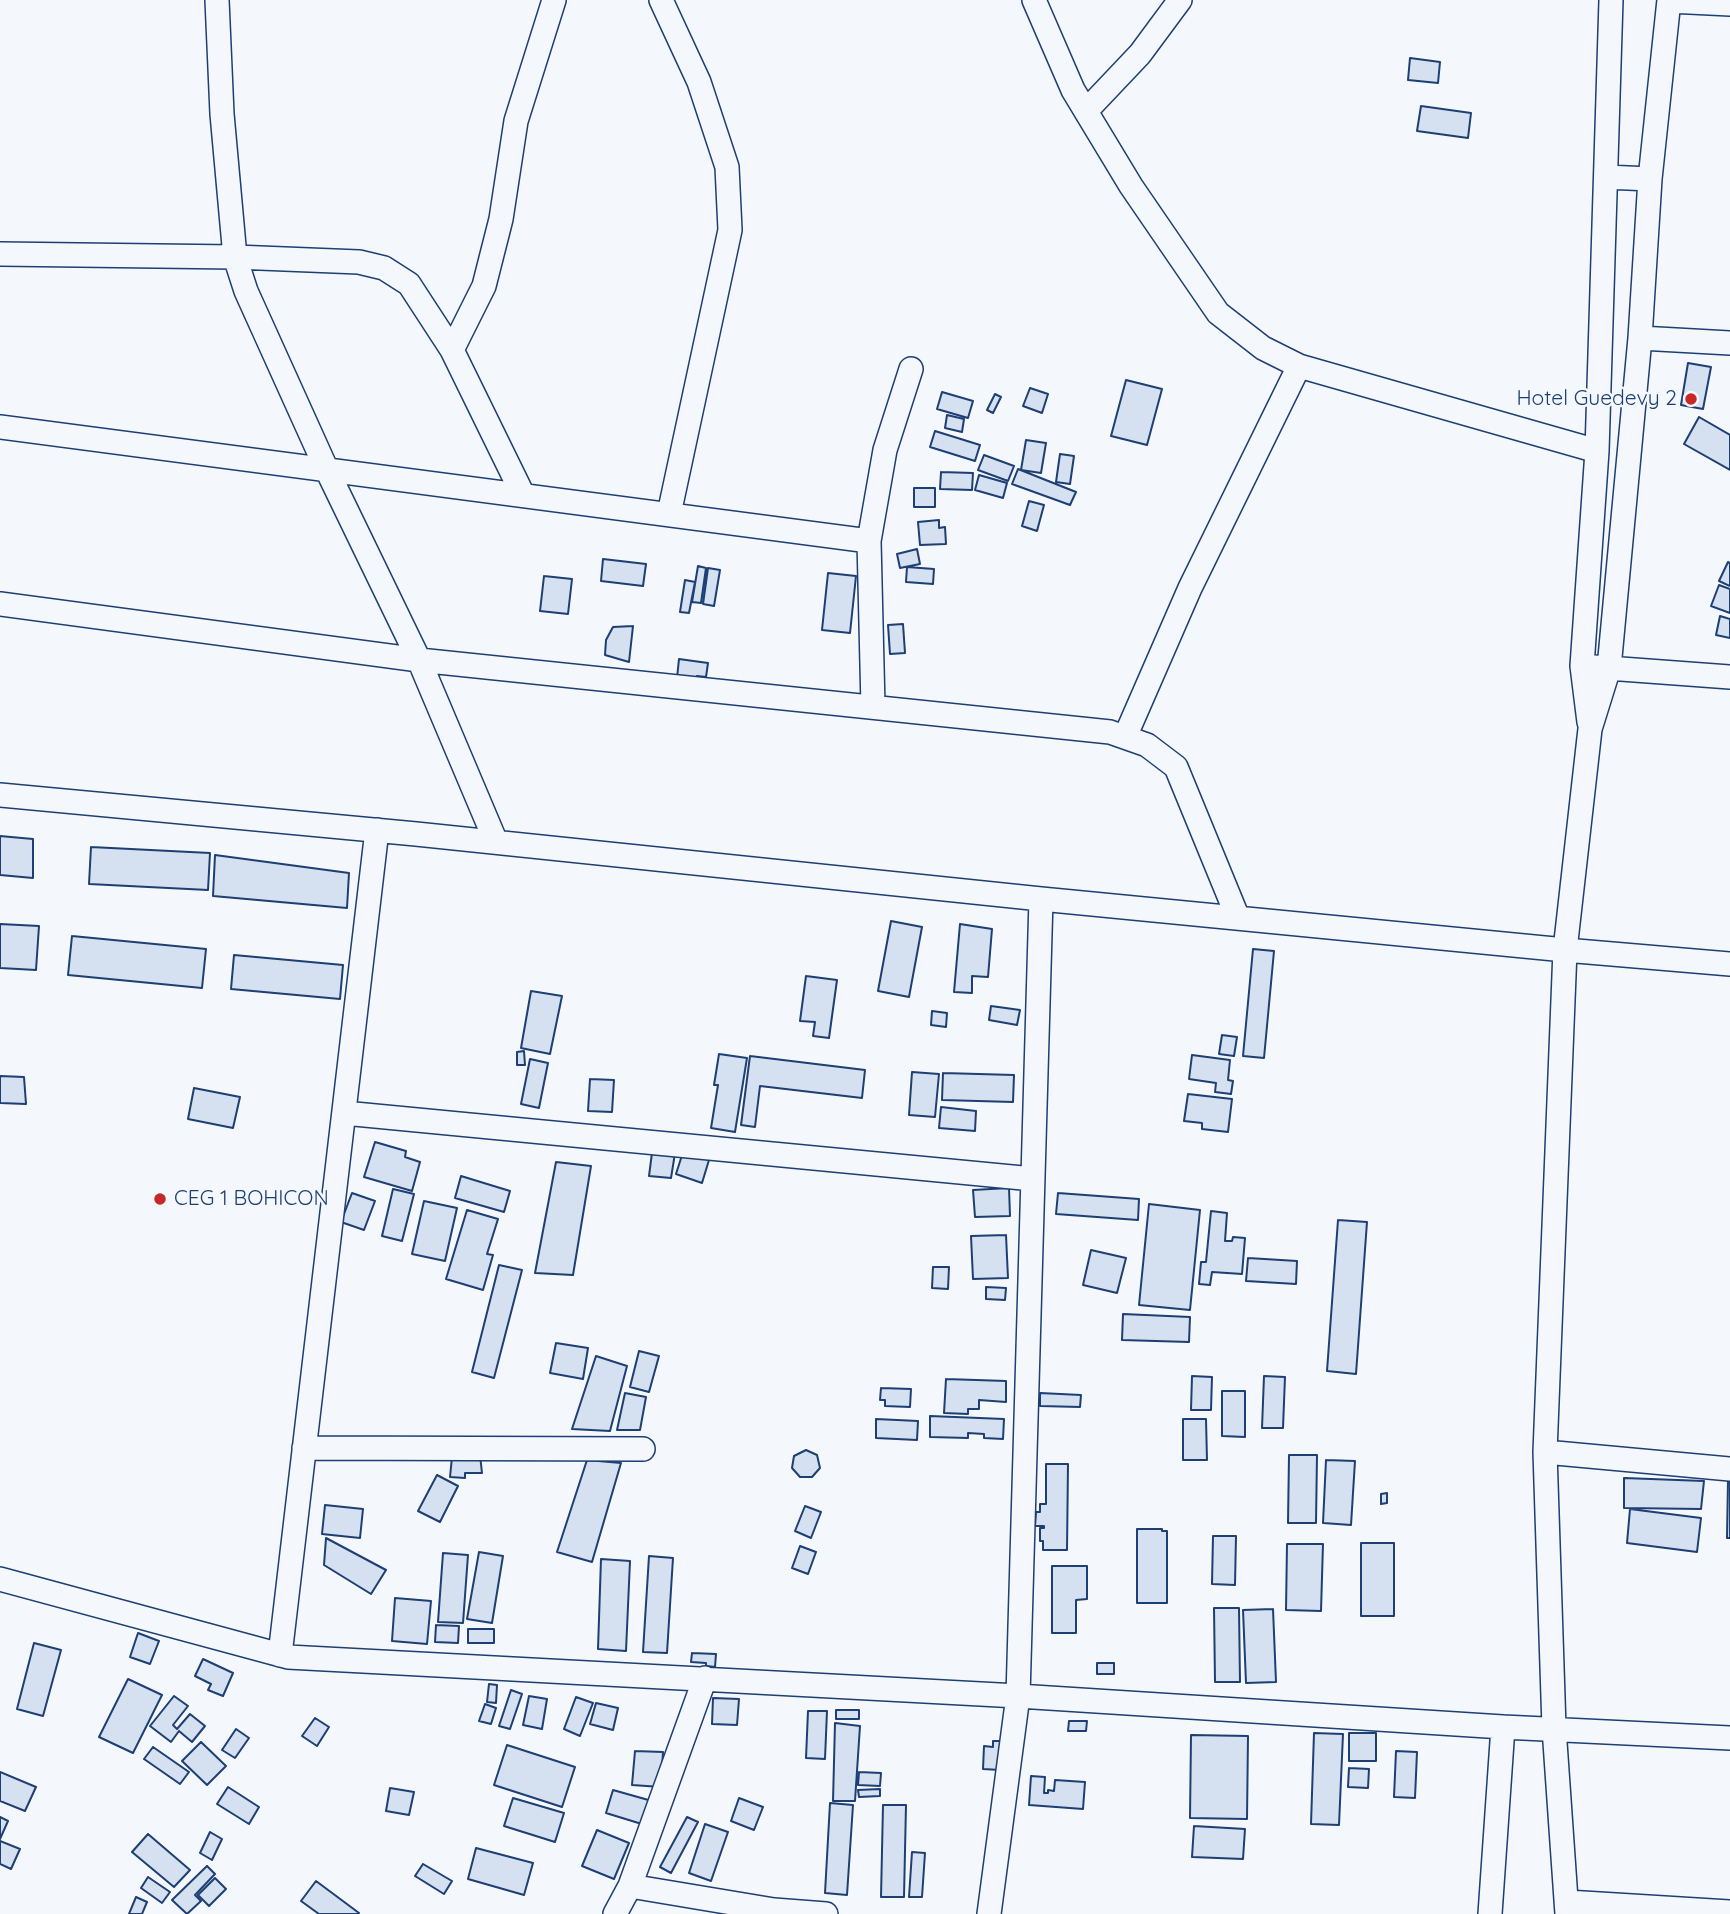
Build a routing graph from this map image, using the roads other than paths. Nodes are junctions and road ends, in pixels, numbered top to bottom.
1 (216, 0) edge
2 (554, 0) edge
3 (660, 0) edge
4 (1034, 0) edge
5 (1180, 0) edge
6 (1611, 0) edge
7 (1669, 1) edge
8 (1730, 4) edge
9 (1086, 111) junction
10 (1606, 177) junction
11 (1650, 179) junction
12 (0, 254) edge
13 (235, 257) junction
14 (1640, 338) junction
15 (1730, 343) edge
16 (452, 350) junction
17 (1299, 366) junction
18 (911, 369) dead end
19 (0, 426) edge
20 (1597, 451) junction
21 (326, 468) junction
22 (523, 495) junction
23 (670, 514) junction
24 (870, 541) junction
25 (0, 604) edge
26 (419, 660) junction
27 (1582, 666) junction
28 (1609, 668) junction
29 (1730, 677) edge
30 (873, 707) junction
31 (1590, 729) junction
32 (1125, 737) junction
33 (0, 795) edge
34 (377, 830) junction
35 (496, 842) junction
36 (1041, 899) junction
37 (1238, 918) junction
38 (1565, 950) junction
39 (1730, 964) edge
40 (344, 1113) junction
41 (1033, 1179) junction
42 (304, 1448) junction
43 (643, 1450) dead end
44 (1545, 1452) junction
45 (1730, 1469) edge
46 (0, 1579) edge
47 (280, 1655) junction
48 (705, 1678) junction
49 (1018, 1696) junction
50 (1503, 1727) junction
51 (1554, 1728) junction
52 (1730, 1738) edge
53 (630, 1886) junction
54 (1567, 1908) edge
55 (1730, 1912) edge
56 (615, 1914) edge
57 (826, 1914) edge
58 (989, 1914) edge
59 (1490, 1914) edge

1 - 13 street
2 - 16 street
3 - 23 street
4 - 9 street
5 - 9 street
6 - 10 street
7 - 8 street
7 - 11 street
9 - 17 street
10 - 11 street
10 - 20 street
11 - 14 street
12 - 13 street
13 - 16 street
13 - 21 street
14 - 15 street
14 - 28 street
16 - 22 street
17 - 20 street
17 - 32 street
18 - 24 street
19 - 21 street
20 - 27 street
21 - 22 street
21 - 26 street
22 - 23 street
23 - 24 street
24 - 30 street
25 - 26 street
26 - 30 street
26 - 35 street
27 - 28 street
27 - 31 street
28 - 29 street
28 - 31 street
30 - 32 street
31 - 38 street
32 - 37 street
33 - 34 street
34 - 35 street
34 - 40 street
35 - 36 street
36 - 37 street
36 - 41 street
37 - 38 street
38 - 39 street
38 - 44 street
40 - 41 street
40 - 42 street
41 - 49 street
42 - 43 street
42 - 47 street
44 - 45 street
44 - 51 street
46 - 47 street
47 - 48 street
48 - 49 street
48 - 53 street
49 - 50 street
49 - 58 street
50 - 51 street
50 - 59 street
51 - 52 street
51 - 54 street
53 - 56 street
53 - 57 street
54 - 55 street

